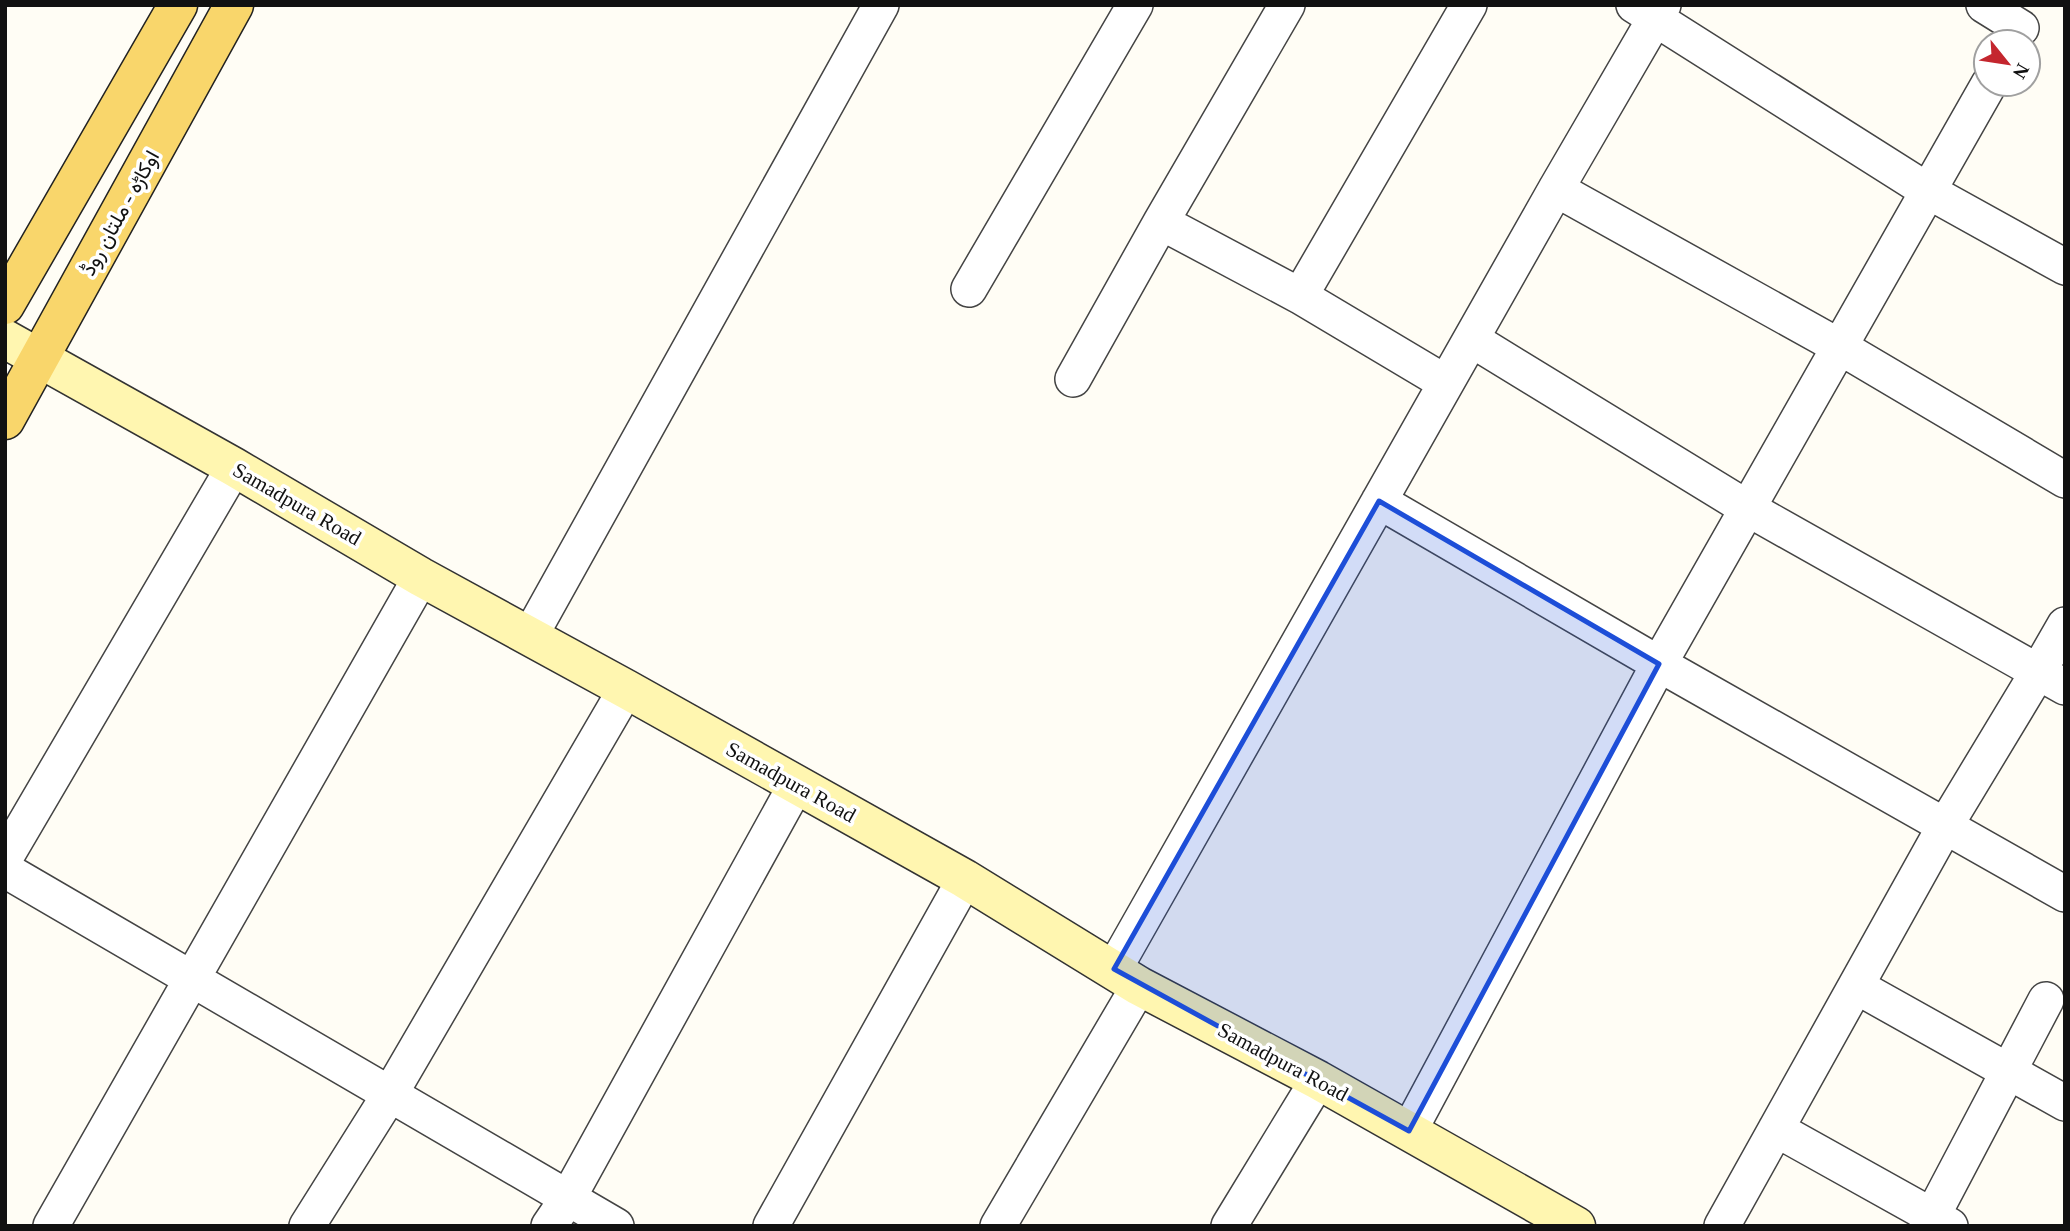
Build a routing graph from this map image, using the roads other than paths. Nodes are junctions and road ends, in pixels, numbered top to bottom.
1 (178, 5) edge
2 (234, 5) edge
3 (881, 5) edge
4 (1135, 5) edge
5 (1287, 5) edge
6 (1469, 5) edge
7 (1984, 5) edge
8 (1651, 9) edge
9 (2022, 25) edge
10 (1981, 98) edge
11 (1556, 189) junction
12 (1928, 191) junction
13 (1161, 222) junction
14 (2065, 267) edge
15 (969, 289) dead end
16 (1300, 296) junction
17 (5, 305) edge
18 (5, 339) edge
19 (1471, 339) junction
20 (1840, 347) junction
21 (41, 358) junction
22 (1073, 379) dead end
23 (1446, 383) junction
24 (5, 420) edge
25 (234, 467) junction
26 (2065, 480) edge
27 (1379, 501) junction
28 (1747, 508) junction
29 (421, 577) junction
30 (2065, 625) edge
31 (530, 636) junction
32 (1659, 664) junction
33 (2052, 679) edge
34 (626, 689) junction
35 (796, 785) junction
36 (1945, 826) junction
37 (5, 858) edge
38 (5, 870) edge
39 (965, 879) junction
40 (2065, 894) edge
41 (1127, 978) junction
42 (193, 979) junction
43 (1856, 986) junction
44 (2046, 1000) dead end
45 (2008, 1071) junction
46 (1318, 1080) junction
47 (390, 1094) junction
48 (2065, 1102) edge
49 (1776, 1129) junction
50 (1409, 1131) junction
51 (558, 1212) edge
52 (1937, 1222) edge
53 (51, 1226) edge
54 (307, 1226) edge
55 (616, 1226) edge
56 (772, 1226) edge
57 (998, 1226) edge
58 (1229, 1226) edge
59 (1576, 1226) edge
60 (1722, 1226) edge

1 - 17 main road
2 - 21 main road, اوکاڑہ - ملتان روڈ
3 - 31 street
4 - 15 street
5 - 13 street
6 - 16 street
7 - 9 street
8 - 11 street
8 - 12 street
10 - 12 street
11 - 19 street
11 - 20 street
12 - 14 street
12 - 20 street
13 - 16 street
13 - 22 street
16 - 23 street
18 - 21 street, Samadpura Road
19 - 23 street
19 - 28 street
20 - 26 street
20 - 28 street
21 - 24 main road, اوکاڑہ - ملتان روڈ
21 - 25 street, Samadpura Road
23 - 27 street
25 - 29 street, Samadpura Road
25 - 37 street
27 - 32 street
27 - 41 street
28 - 32 street
28 - 33 street
29 - 31 street, Samadpura Road
29 - 42 street
30 - 33 street
31 - 34 street, Samadpura Road
32 - 36 street
32 - 50 street
33 - 36 street
34 - 35 street, Samadpura Road
34 - 47 street
35 - 39 street, Samadpura Road
35 - 51 street
36 - 40 street
36 - 43 street
38 - 42 street
39 - 41 street, Samadpura Road
39 - 56 street
41 - 46 street, Samadpura Road
41 - 57 street
42 - 47 street
42 - 53 street
43 - 45 street
43 - 49 street
44 - 45 street
45 - 48 street
45 - 52 street
46 - 50 street, Samadpura Road
46 - 58 street
47 - 51 street
47 - 54 street
49 - 52 street
49 - 60 street
50 - 59 street, Samadpura Road
51 - 55 street

